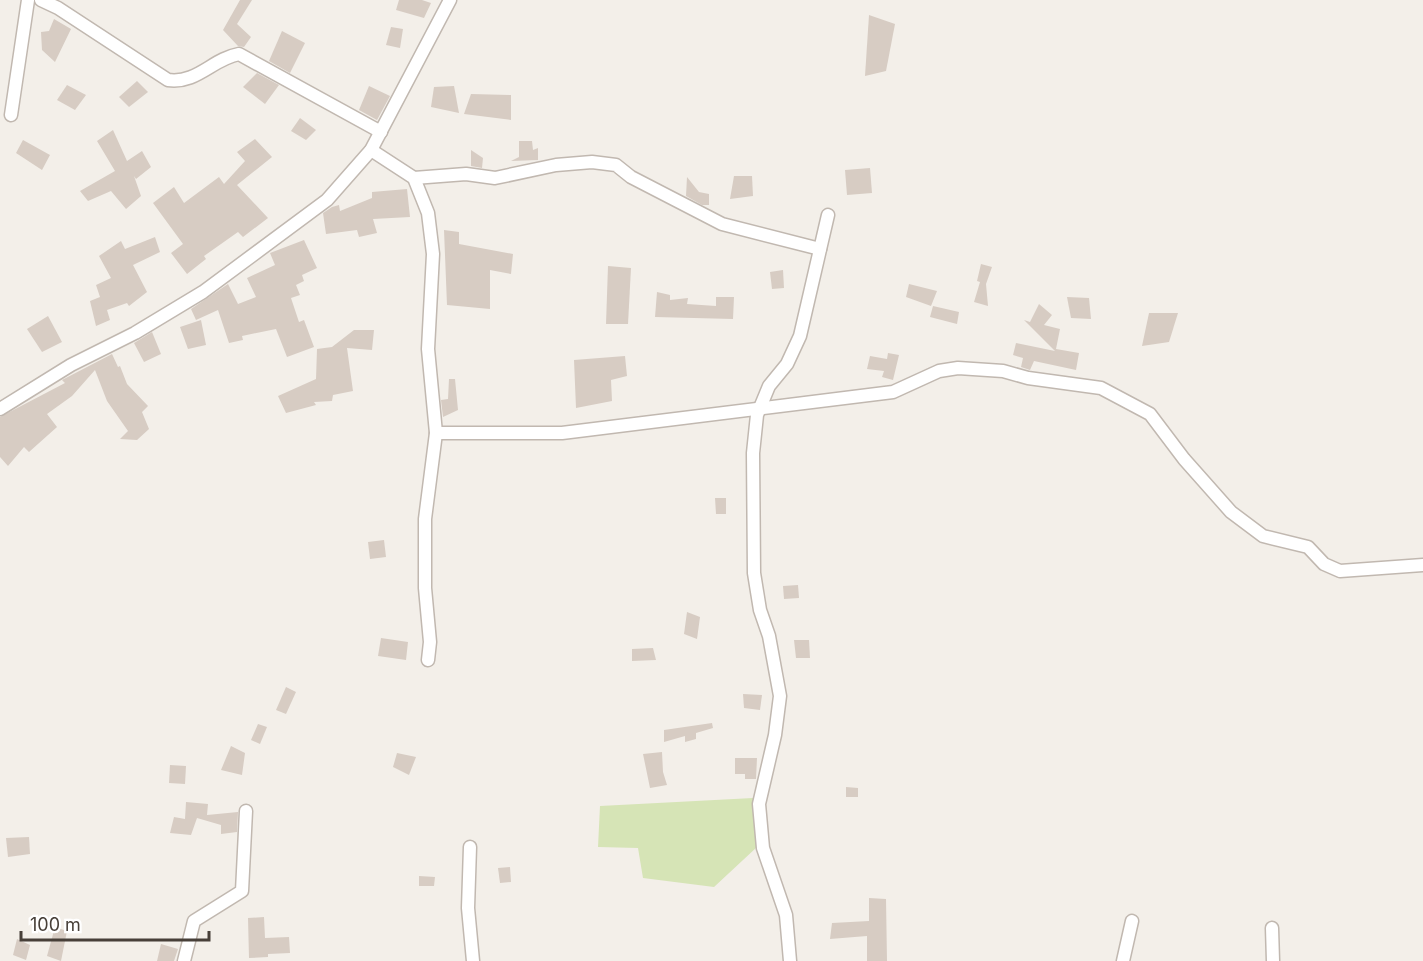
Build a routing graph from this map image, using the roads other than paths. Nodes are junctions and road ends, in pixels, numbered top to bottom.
1 (28, 0) edge
2 (41, 0) edge
3 (450, 0) edge
4 (11, 115) dead end
5 (381, 132) junction
6 (372, 150) junction
7 (414, 178) junction
8 (828, 215) dead end
9 (820, 249) junction
10 (0, 410) edge
11 (759, 410) junction
12 (436, 433) junction
13 (1423, 565) edge
14 (428, 660) dead end
15 (246, 811) dead end
16 (470, 847) dead end
17 (1132, 921) dead end
18 (1272, 928) dead end
19 (184, 961) edge
20 (473, 961) edge
21 (790, 961) edge
22 (1123, 961) edge
23 (1273, 961) edge

1 - 4 street
2 - 5 street
3 - 5 street
5 - 6 street
6 - 7 street
6 - 10 street
7 - 9 street
7 - 12 street
8 - 9 street
9 - 11 street
11 - 12 street
11 - 13 street
11 - 21 street
12 - 14 street
15 - 19 street
16 - 20 street
17 - 22 street
18 - 23 street

